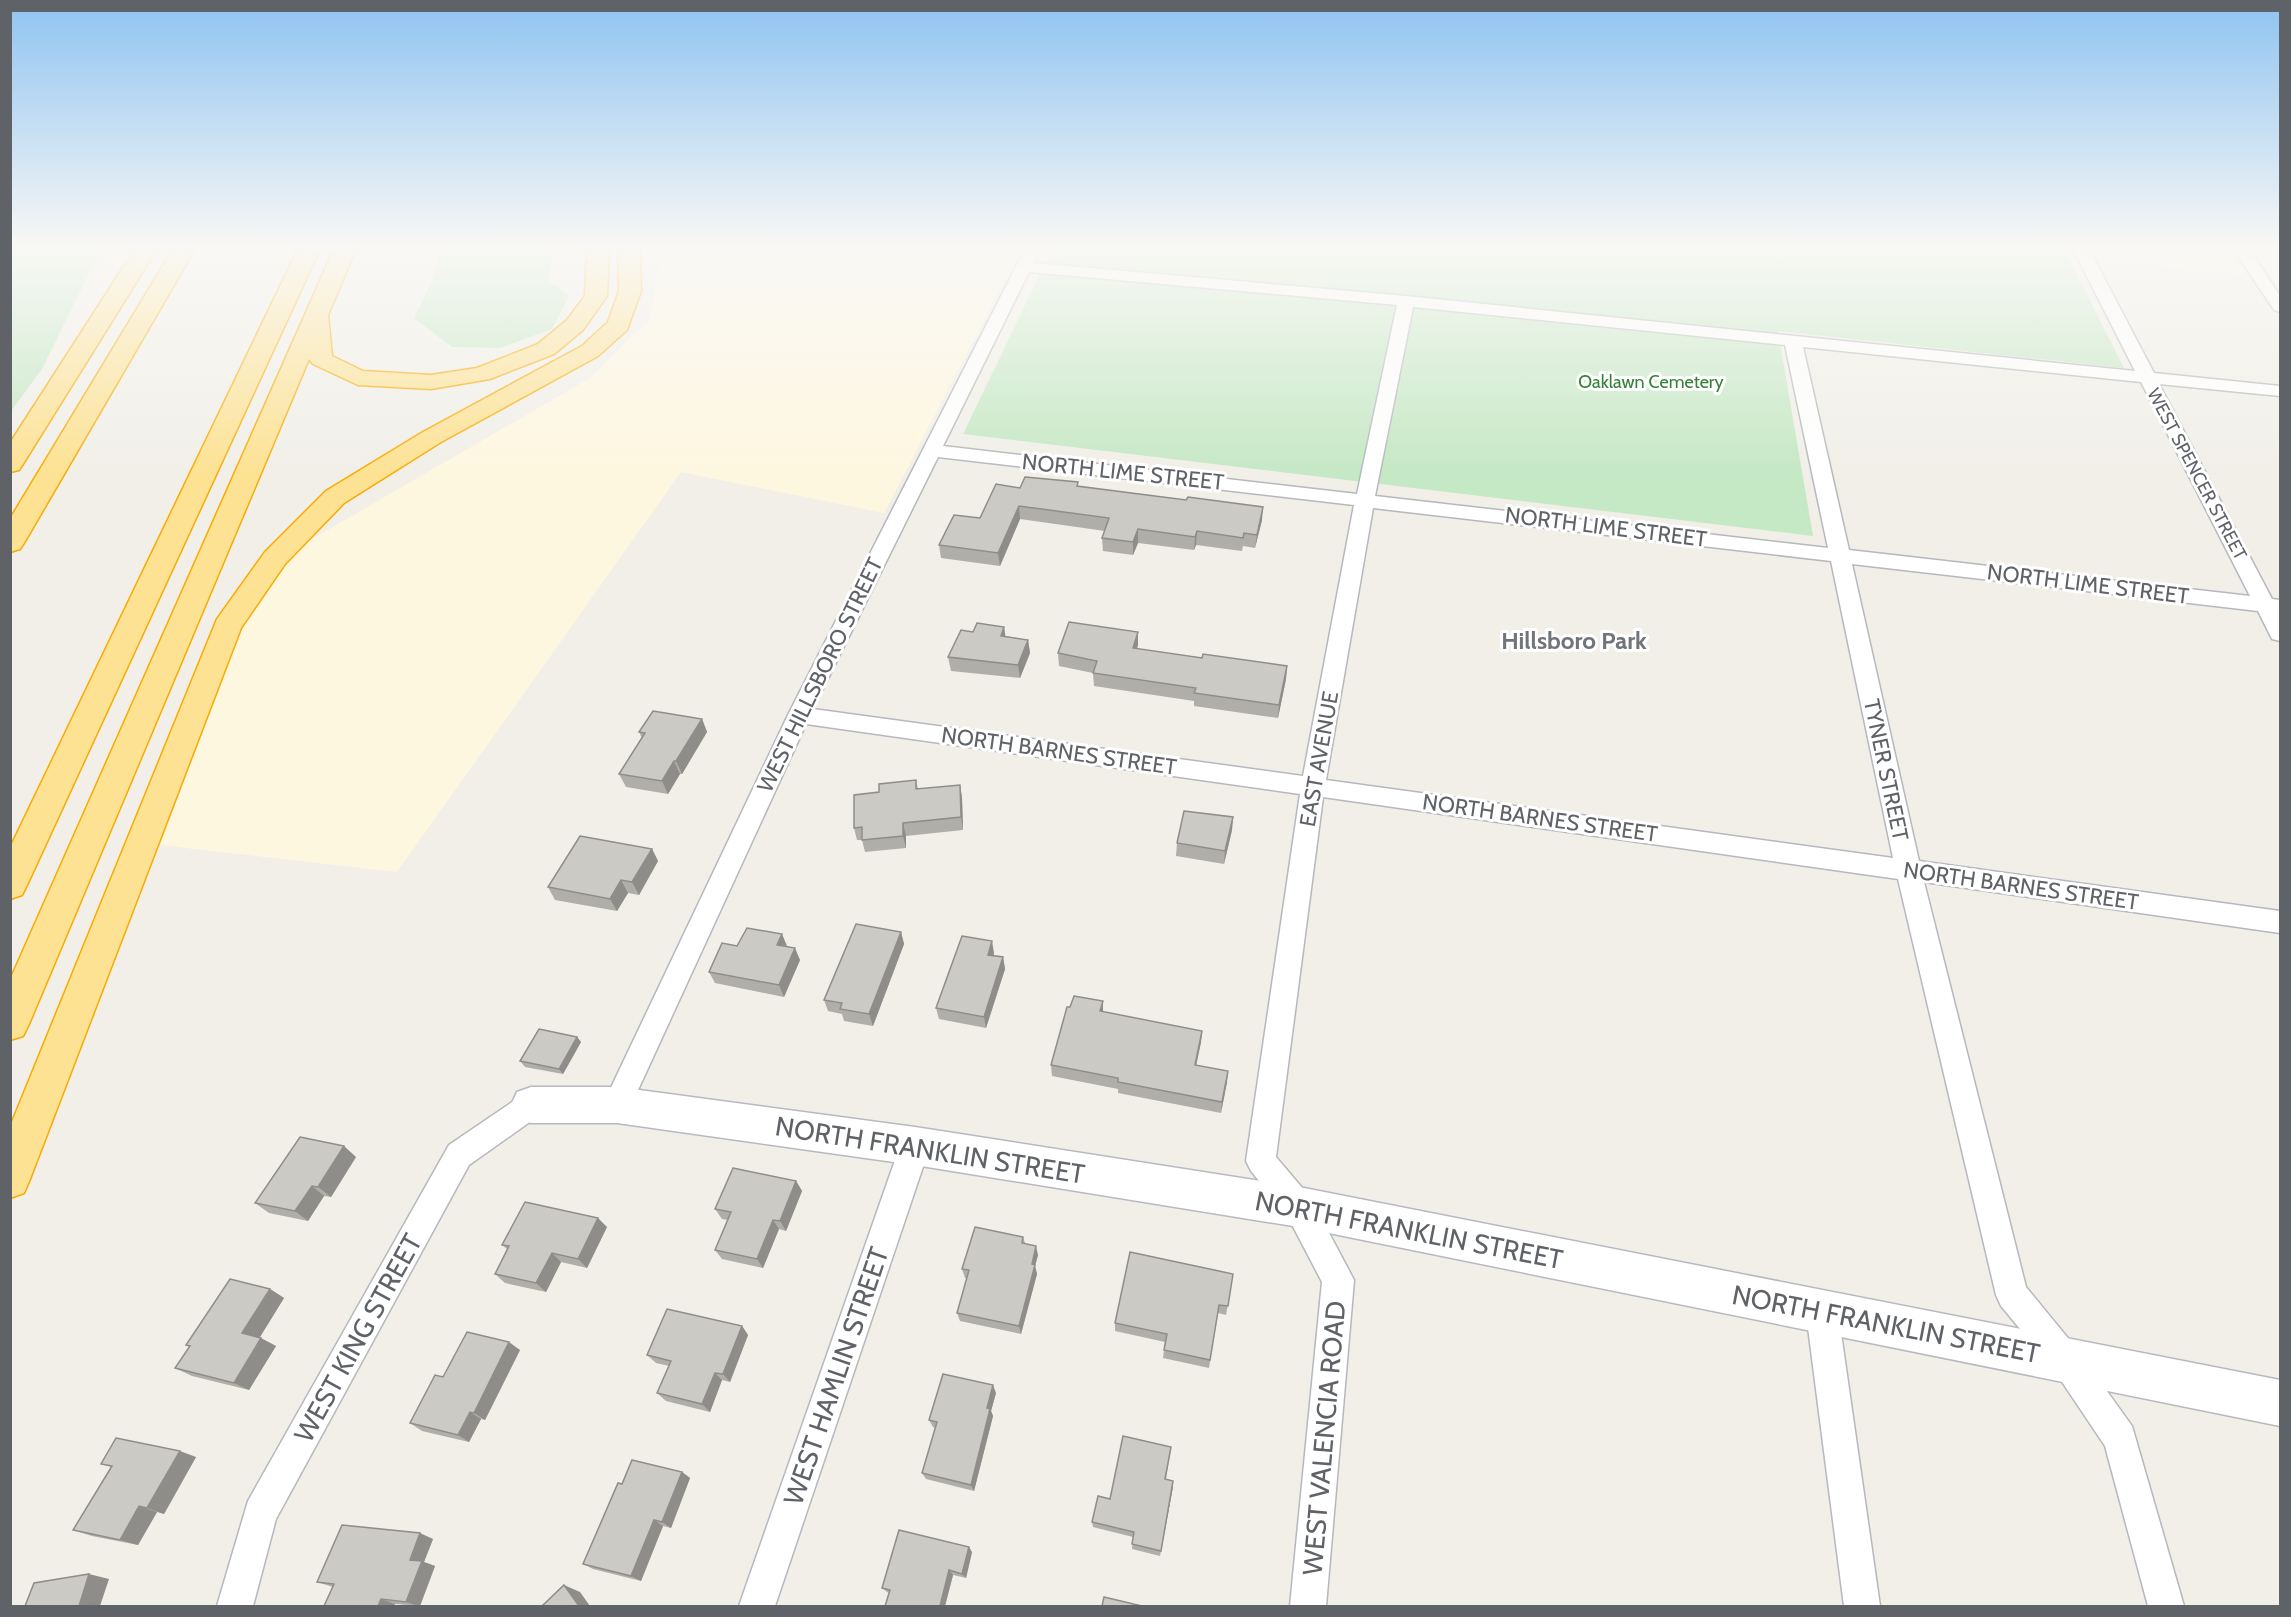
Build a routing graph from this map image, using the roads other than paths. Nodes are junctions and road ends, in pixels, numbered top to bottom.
1 (98, 324) edge
2 (139, 324) edge
3 (274, 324) edge
4 (312, 324) edge
5 (318, 324) edge
6 (574, 324) edge
7 (619, 324) edge
8 (994, 324) edge
9 (1401, 324) edge
10 (1633, 324) edge
11 (2119, 324) edge
12 (1793, 341) junction
13 (72, 366) junction
14 (2146, 378) junction
15 (2280, 392) edge
16 (10, 444) edge
17 (930, 450) junction
18 (10, 464) edge
19 (1365, 500) junction
20 (10, 543) edge
21 (1840, 554) junction
22 (2273, 606) edge
23 (2280, 634) edge
24 (799, 715) junction
25 (1314, 786) junction
26 (1908, 870) junction
27 (10, 885) edge
28 (2280, 922) edge
29 (10, 1024) edge
30 (531, 1105) joint
31 (617, 1105) junction
32 (915, 1146) junction
33 (10, 1179) edge
34 (1299, 1207) junction
35 (1822, 1312) junction
36 (2065, 1359) junction
37 (2280, 1403) edge
38 (235, 1606) edge
39 (757, 1606) edge
40 (1308, 1606) edge
41 (1862, 1606) edge
42 (2166, 1606) edge

1 - 13 highway
2 - 20 highway
3 - 27 highway
4 - 29 highway
5 - 6 highway
7 - 33 highway
8 - 17 street, WEST HILLSBORO STREET
9 - 19 street, EAST AVENUE
10 - 12 street
11 - 14 street, WEST SPENCER STREET
12 - 14 street
12 - 21 street, TYNER STREET
13 - 16 highway
13 - 18 highway
14 - 15 street
14 - 22 street, WEST SPENCER STREET
17 - 19 street, NORTH LIME STREET
17 - 24 street, WEST HILLSBORO STREET
19 - 21 street, NORTH LIME STREET
19 - 25 street, EAST AVENUE
21 - 22 street, NORTH LIME STREET
21 - 26 street, TYNER STREET
22 - 23 street, WEST SPENCER STREET
24 - 25 street, NORTH BARNES STREET
24 - 31 street, WEST HILLSBORO STREET
25 - 26 street, NORTH BARNES STREET
25 - 34 street, EAST AVENUE
26 - 28 street, NORTH BARNES STREET
26 - 36 street, TYNER STREET
30 - 31 street, NORTH FRANKLIN STREET
30 - 38 street, WEST KING STREET
31 - 32 street, NORTH FRANKLIN STREET
32 - 34 street, NORTH FRANKLIN STREET
32 - 39 street, WEST HAMLIN STREET
34 - 35 street, NORTH FRANKLIN STREET
34 - 40 street, WEST VALENCIA ROAD
35 - 36 street, NORTH FRANKLIN STREET
35 - 41 street
36 - 37 street, NORTH FRANKLIN STREET
36 - 42 street, TYNER STREET

